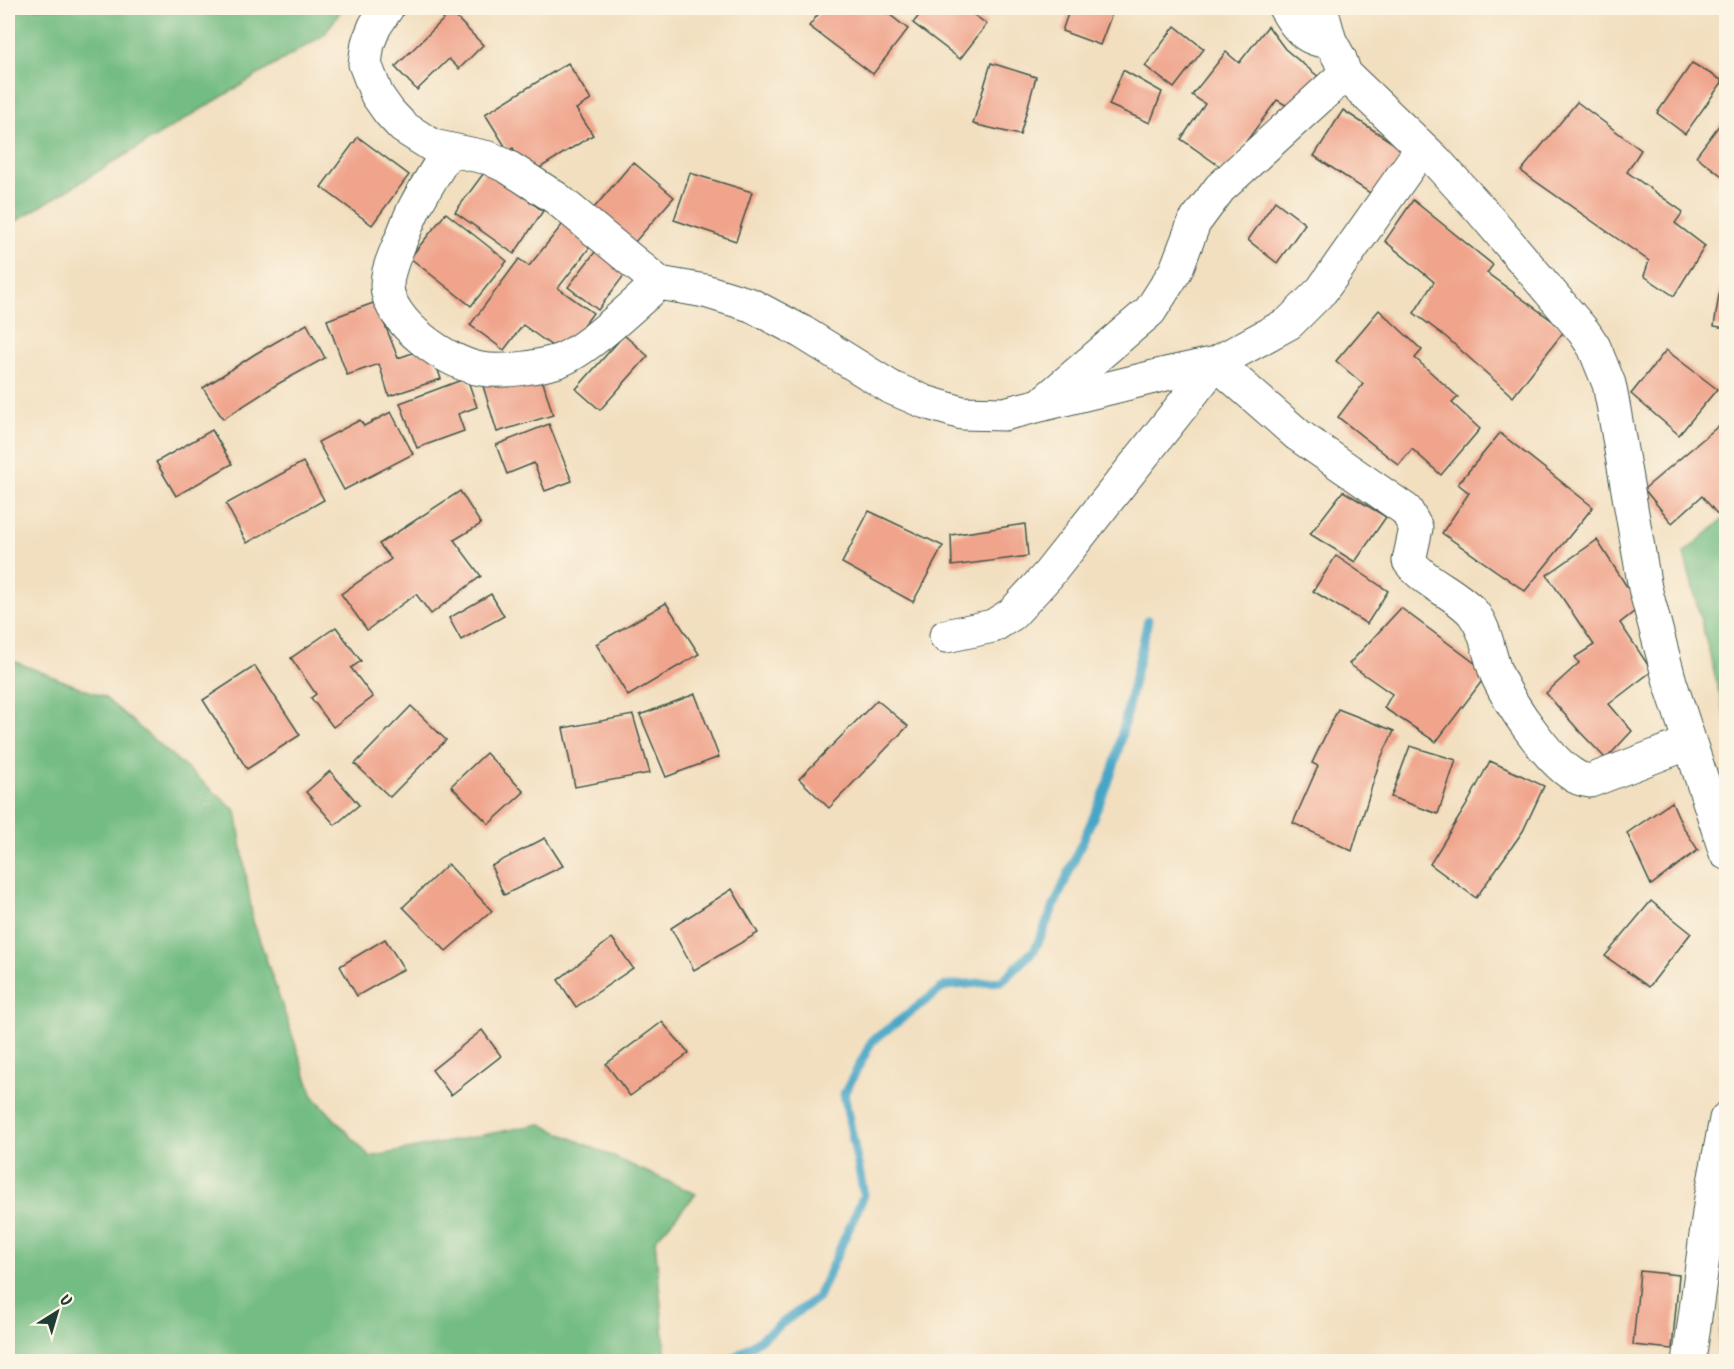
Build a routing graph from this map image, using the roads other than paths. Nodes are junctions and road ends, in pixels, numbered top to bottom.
1 (387, 8) edge
2 (1285, 8) edge
3 (1322, 8) edge
4 (1330, 41) junction
5 (1345, 74) junction
6 (1422, 148) junction
7 (449, 150) junction
8 (659, 283) junction
9 (1216, 363) junction
10 (1040, 405) junction
11 (946, 636) dead end
12 (1689, 743) junction
13 (1726, 853) edge
14 (1726, 1119) edge
15 (1689, 1362) edge

1 - 7 street
2 - 4 street
3 - 4 street
4 - 5 street
5 - 6 street
5 - 10 street
6 - 9 street
6 - 12 street
7 - 8 street
7 - 8 street
8 - 10 street
9 - 10 street
9 - 11 street
9 - 12 street
12 - 13 street
14 - 15 street

